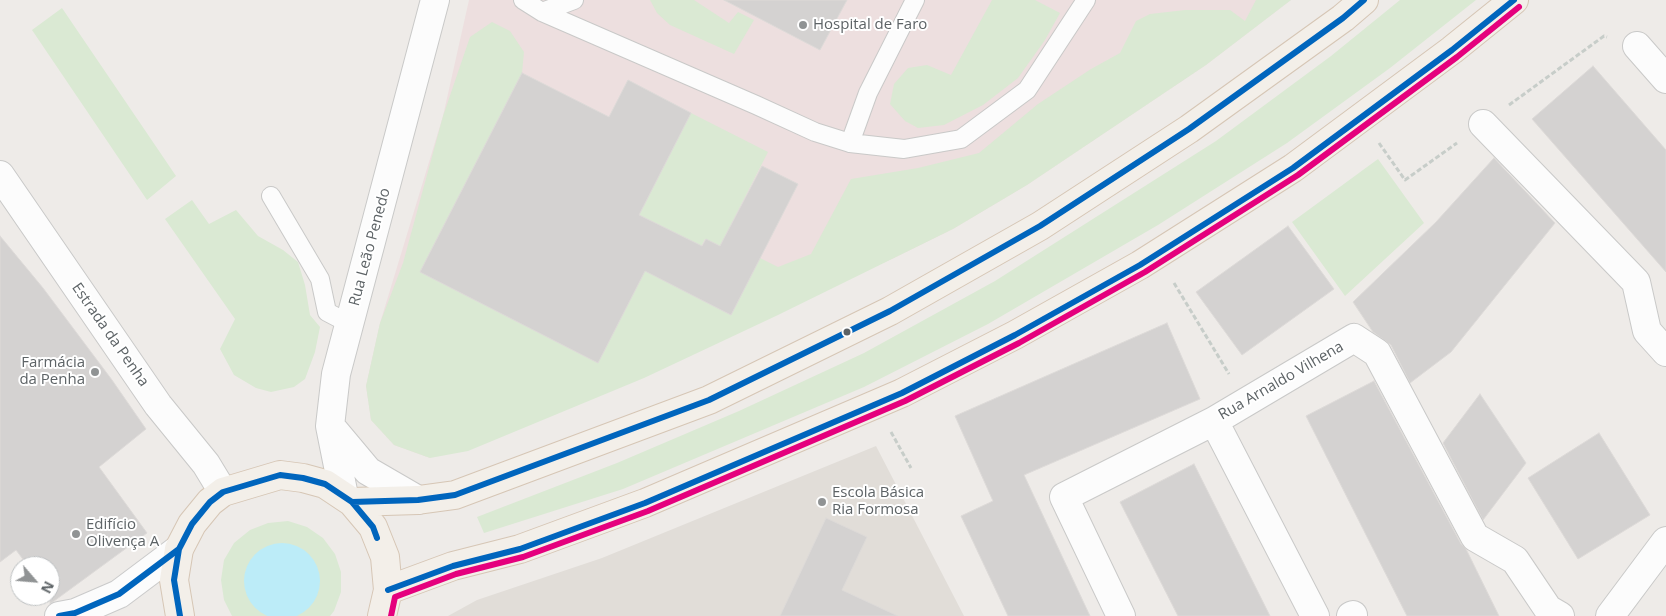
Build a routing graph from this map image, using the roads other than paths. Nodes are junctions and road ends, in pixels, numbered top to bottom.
1 (435, 0) edge
2 (523, 0) edge
3 (574, 0) edge
4 (915, 0) edge
5 (1364, 0) edge
6 (1514, 0) edge
7 (1086, 2) edge
8 (542, 12) junction
9 (1637, 46) road end
10 (1666, 79) edge
11 (1483, 124) road end
12 (850, 143) junction
13 (0, 175) edge
14 (271, 196) dead end
15 (350, 324) junction
16 (1666, 352) edge
17 (1214, 421) junction
18 (330, 426) junction
19 (223, 492) junction
20 (348, 499) junction
21 (418, 500) junction
22 (1666, 541) edge
23 (179, 549) junction
24 (385, 603) edge
25 (59, 616) edge
26 (180, 616) edge
27 (1121, 616) edge
28 (1315, 616) edge
29 (1560, 616) edge
30 (1610, 616) edge

1 - 15 street, Rua Leão Penedo
2 - 8 lane
3 - 8 lane
4 - 12 lane
5 - 21 main road
6 - 24 main road
7 - 12 lane
8 - 12 lane
9 - 10 street
11 - 16 street
13 - 19 street, Estrada da Penha
14 - 15 lane
15 - 18 street, Rua Leão Penedo
17 - 27 street, Rua Arnaldo Vilhena
17 - 28 street
17 - 29 street, Rua Arnaldo Vilhena
18 - 20 street, Rua Leão Penedo
18 - 21 street
19 - 20 main road
19 - 23 main road
20 - 21 main road
20 - 24 main road
22 - 30 street
23 - 25 street
23 - 26 main road

